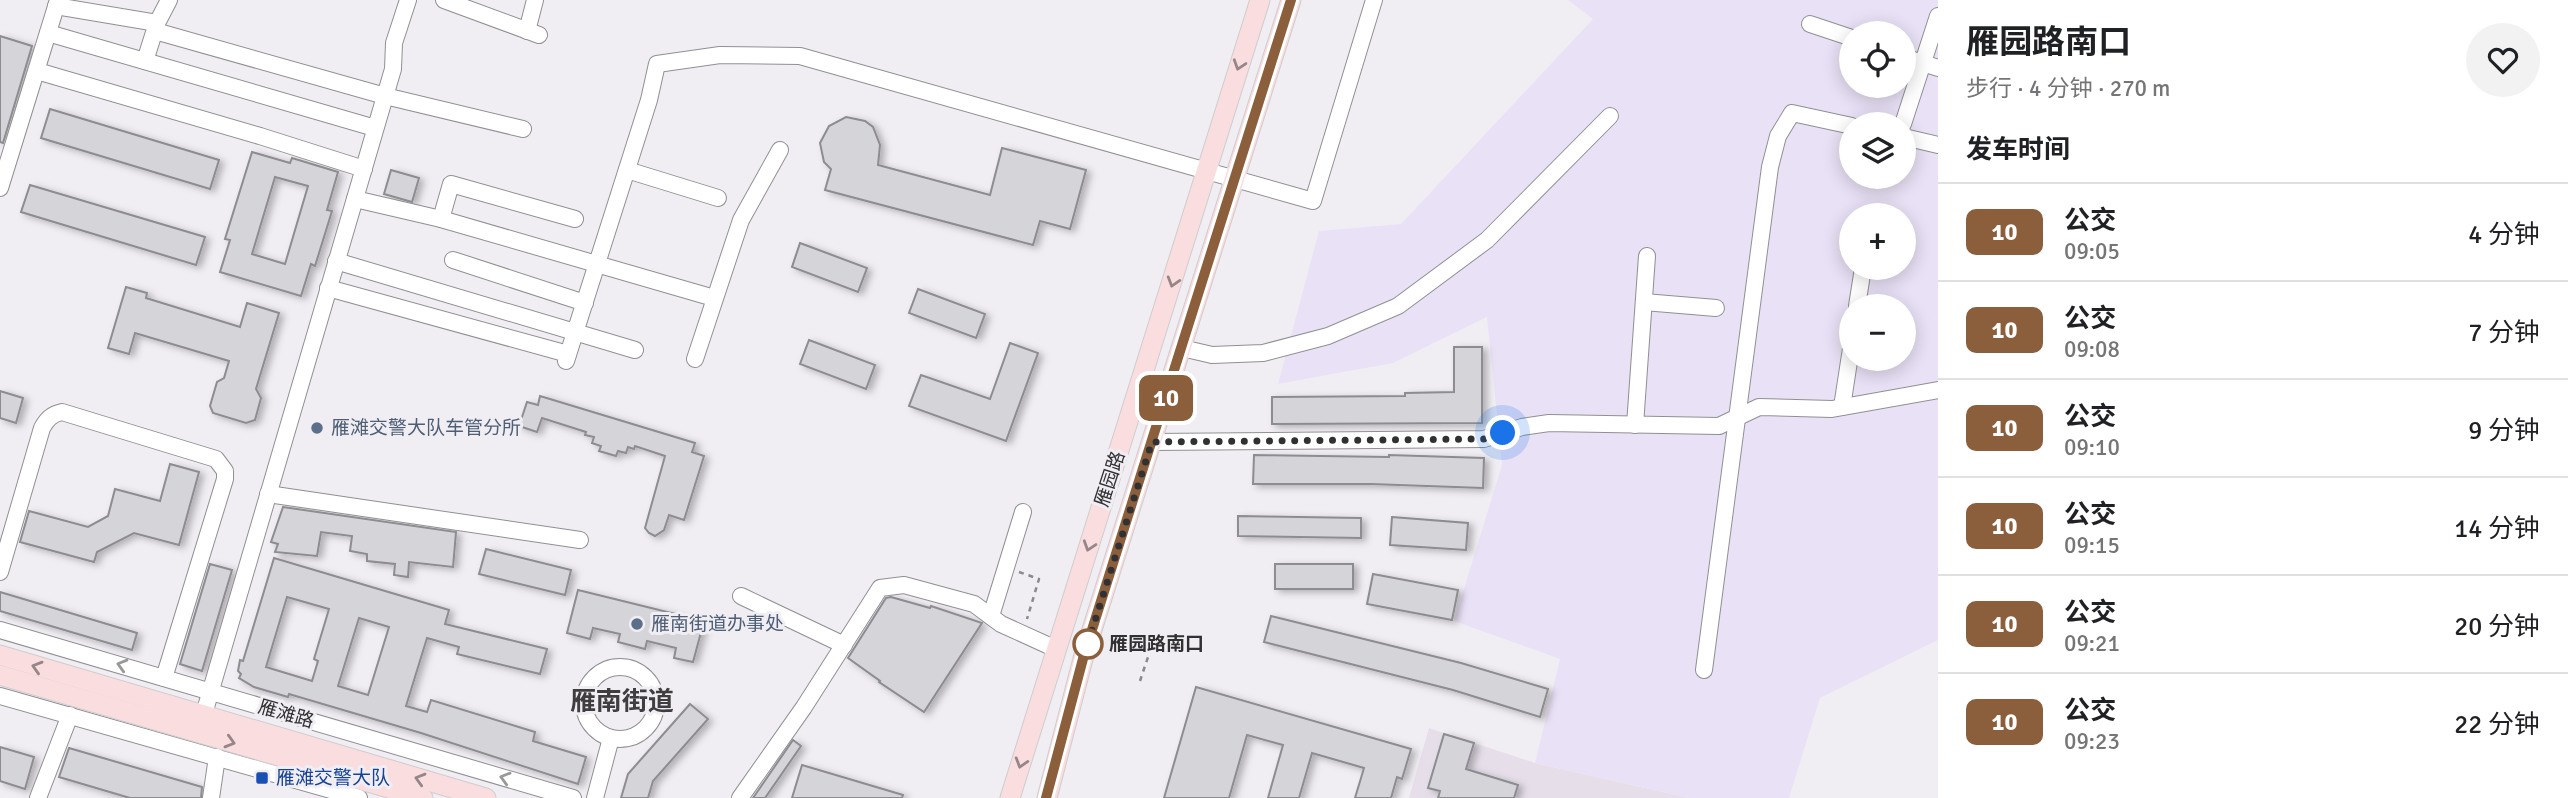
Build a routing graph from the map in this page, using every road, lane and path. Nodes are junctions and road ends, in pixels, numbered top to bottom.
1 (169, 0) edge
2 (408, 0) edge
3 (444, 0) edge
4 (535, 0) edge
5 (1260, 0) edge
6 (1291, 0) edge
7 (1374, 0) edge
8 (57, 3) edge
9 (1938, 16) edge
10 (1810, 24) dead end
11 (156, 27) junction
12 (48, 33) junction
13 (1839, 34) edge
14 (145, 61) junction
15 (1930, 66) edge
16 (37, 71) junction
17 (385, 96) junction
18 (1909, 112) edge
19 (1610, 116) dead end
20 (1839, 123) edge
21 (375, 128) junction
22 (523, 129) dead end
23 (1916, 140) edge
24 (1938, 145) edge
25 (780, 150) dead end
26 (364, 169) junction
27 (627, 170) junction
28 (1205, 172) junction
29 (1233, 179) junction
30 (0, 187) edge
31 (718, 198) dead end
32 (355, 199) junction
33 (441, 219) junction
34 (575, 219) dead end
35 (1647, 256) dead end
36 (453, 260) dead end
37 (336, 261) junction
38 (597, 264) junction
39 (328, 288) junction
40 (714, 298) junction
41 (1644, 302) junction
42 (585, 303) junction
43 (1716, 308) dead end
44 (576, 332) junction
45 (1182, 348) junction
46 (635, 350) dead end
47 (695, 359) dead end
48 (1848, 371) edge
49 (1938, 390) edge
50 (1842, 407) junction
51 (1738, 417) junction
52 (1635, 425) junction
53 (1152, 442) junction
54 (268, 494) junction
55 (1023, 512) dead end
56 (580, 540) dead end
57 (1006, 568) junction
58 (0, 572) edge
59 (741, 596) dead end
60 (990, 616) junction
61 (1025, 626) dead end
62 (0, 630) edge
63 (844, 645) junction
64 (1056, 649) junction
65 (1150, 651) dead end
66 (0, 655) edge
67 (1704, 670) dead end
68 (0, 675) edge
69 (164, 678) junction
70 (1140, 681) dead end
71 (212, 692) junction
72 (0, 696) edge
73 (70, 715) junction
74 (201, 724) junction
75 (611, 738) junction
76 (217, 757) junction
77 (38, 798) edge
78 (211, 798) edge
79 (359, 798) edge
80 (423, 798) edge
81 (486, 798) edge
82 (571, 798) edge
83 (595, 798) edge
84 (740, 798) edge
85 (1010, 798) edge
86 (1046, 798) edge

1 - 11 street
2 - 17 street
3 - 4 street
5 -> 28 main road, 雁园路
6 - 29 main road, 雁园路
7 - 29 street
8 - 11 street
8 - 12 street
9 - 15 street
10 - 13 street
11 - 14 street
11 - 17 street
12 - 14 street
12 - 16 street
14 - 21 street
15 - 18 street
16 - 26 street
16 - 30 street
17 - 21 street
17 - 22 street
19 - 45 street
20 - 51 street
21 - 26 street
23 - 24 street
25 - 40 street
26 - 32 street
27 - 28 street
27 - 31 street
27 - 38 street
28 - 29 street
28 -> 64 main road, 雁园路
29 - 45 main road, 雁园路
32 - 33 street
32 - 37 street
33 - 34 street
33 - 38 street
35 - 41 street
36 - 42 street
37 - 39 street
37 - 44 street
38 - 40 street
38 - 42 street
39 - 44 street
39 - 54 street
40 - 47 street
41 - 43 street
41 - 52 street
42 - 44 street
44 - 46 street
45 - 53 main road, 雁园路
48 - 50 street
49 - 50 street
50 - 51 street
51 - 52 street
51 - 67 street
52 - 53 street
53 - 86 main road, 雁园路
54 - 56 street
54 - 71 street
55 - 57 street
57 - 60 street
57 - 61 path
58 - 69 street
59 - 63 street
60 - 63 street
60 - 64 street
69 -> 62 street, 雁滩路
63 - 84 street
64 -> 85 main road, 雁园路
65 - 70 path
74 -> 66 main road, 雁滩路
68 - 74 main road, 雁滩路
69 - 71 street, 雁滩路
71 - 74 street
82 -> 71 street, 雁滩路
72 - 73 street
73 - 76 street
73 - 77 street
74 -> 80 main road, 雁滩路
81 -> 74 main road, 雁滩路
75 - 75 street
75 - 83 street
76 - 78 street
76 - 79 street

